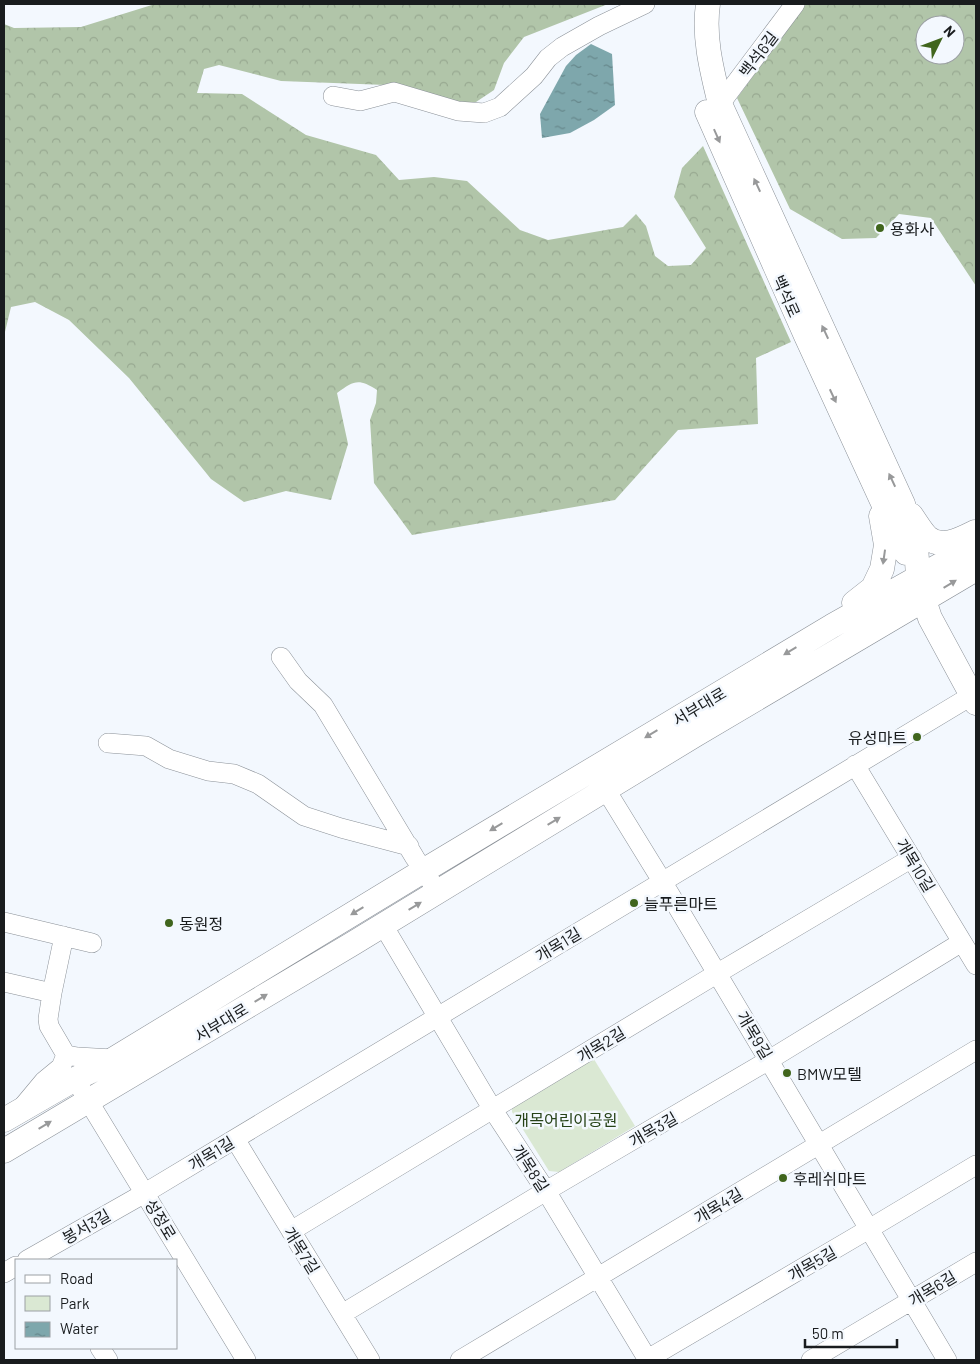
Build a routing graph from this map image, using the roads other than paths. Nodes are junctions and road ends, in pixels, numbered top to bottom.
1 (645, 4) edge
2 (691, 4) edge
3 (708, 4) edge
4 (795, 4) edge
5 (333, 96) dead end
6 (720, 104) junction
7 (877, 492) junction
8 (903, 504) junction
9 (976, 531) edge
10 (976, 545) edge
11 (976, 569) edge
12 (918, 577) junction
13 (924, 600) junction
14 (832, 626) junction
15 (282, 657) dead end
16 (975, 697) edge
17 (108, 742) dead end
18 (855, 765) junction
19 (606, 790) junction
20 (409, 846) junction
21 (912, 858) junction
22 (423, 870) junction
23 (662, 881) junction
24 (438, 892) junction
25 (4, 922) edge
26 (384, 925) junction
27 (64, 936) junction
28 (962, 942) junction
29 (92, 943) dead end
30 (976, 965) edge
31 (718, 973) junction
32 (4, 982) edge
33 (52, 993) junction
34 (437, 1017) junction
35 (976, 1050) edge
36 (66, 1055) junction
37 (113, 1059) junction
38 (769, 1060) junction
39 (75, 1079) junction
40 (88, 1100) junction
41 (493, 1110) junction
42 (11, 1116) edge
43 (234, 1139) junction
44 (820, 1145) junction
45 (4, 1151) edge
46 (976, 1165) edge
47 (546, 1191) junction
48 (145, 1193) junction
49 (869, 1229) junction
50 (291, 1231) junction
51 (38, 1257) edge
52 (976, 1262) edge
53 (15, 1267) edge
54 (4, 1273) edge
55 (598, 1276) junction
56 (911, 1301) junction
57 (342, 1314) junction
58 (101, 1349) edge
59 (108, 1360) edge
60 (246, 1360) edge
61 (370, 1360) edge
62 (460, 1360) edge
63 (648, 1360) edge
64 (811, 1360) edge
65 (947, 1360) edge

1 - 5 street
2 -> 7 main road, 백석로
3 - 6 main road, 백석로
4 - 6 street, 백석6길
8 -> 6 main road, 백석로
7 - 12 main road, 백석로
7 -> 14 main road
8 - 9 main road
8 - 12 main road, 백석로
10 - 12 main road, 서부대로
13 -> 11 main road, 서부대로
12 - 13 main road, 백석로
12 - 14 main road, 서부대로
13 - 16 main road, 백석로
13 - 19 main road, 서부대로
14 -> 22 main road, 서부대로
15 - 20 street
16 - 18 street, 개목1길
17 - 20 street
18 - 21 street, 개목10길
18 - 23 street, 개목1길
19 - 23 street, 개목9길
24 -> 19 main road, 서부대로
20 - 22 street
21 - 28 street, 개목10길
21 - 31 street, 개목2길
22 - 24 street
22 -> 37 main road, 서부대로
23 - 31 street, 개목9길
23 - 34 street, 개목1길
26 -> 24 main road, 서부대로
25 - 27 street
26 - 34 street, 개목8길
40 -> 26 main road, 서부대로
27 - 29 street
27 - 33 street
28 - 30 street, 개목10길
28 - 38 street, 개목3길
31 - 38 street, 개목9길
31 - 41 street, 개목2길
32 - 33 street
33 - 36 street
34 - 41 street, 개목8길
34 - 43 street, 개목1길
35 - 44 street, 개목4길
36 - 37 street
36 - 42 street
37 - 39 main road, 서부대로
38 - 44 street, 개목9길
38 - 47 street, 개목3길
39 - 40 street, 성정로
39 - 42 main road, 서부대로
45 -> 40 main road, 서부대로
40 - 48 street, 성정로
41 - 47 street, 개목8길
41 - 50 street, 개목2길
43 - 48 street, 개목1길
43 - 50 street, 개목7길
44 - 49 street, 개목9길
44 - 55 street, 개목4길
46 - 49 street, 개목5길
47 - 55 street, 개목8길
47 - 57 street, 개목3길
48 - 51 street, 봉서3길
48 - 60 street, 성정로
49 - 56 street, 개목9길
49 - 63 street, 개목5길
50 - 57 street, 개목7길
52 - 56 street, 개목6길
53 - 54 street
55 - 62 street, 개목4길
55 - 63 street, 개목8길
56 - 64 street, 개목6길
56 - 65 street, 개목9길
57 - 61 street, 개목7길
58 - 59 street

